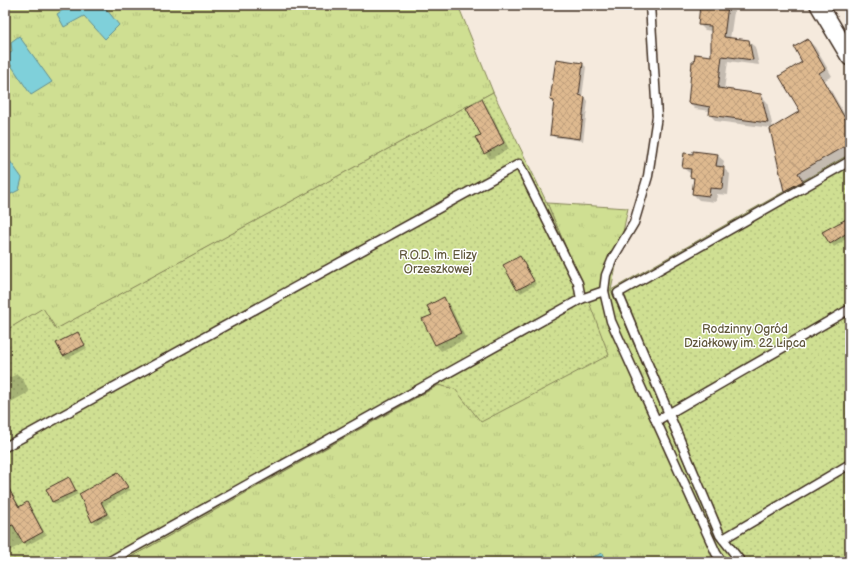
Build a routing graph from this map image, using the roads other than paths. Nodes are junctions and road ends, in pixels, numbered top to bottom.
1 (650, 5) edge
2 (819, 5) edge
3 (850, 56) edge
4 (850, 161) edge
5 (604, 291) junction
6 (581, 299) junction
7 (850, 309) edge
8 (669, 414) junction
9 (656, 422) junction
10 (5, 447) edge
11 (850, 464) edge
12 (723, 540) junction
13 (108, 562) edge
14 (722, 562) edge
15 (742, 562) edge

1 - 5 lane
2 - 3 street
4 - 8 lane
5 - 6 lane
5 - 9 lane
6 - 10 lane
6 - 13 lane
7 - 8 lane
8 - 9 lane
8 - 12 lane
9 - 14 lane
11 - 12 lane
12 - 15 lane

